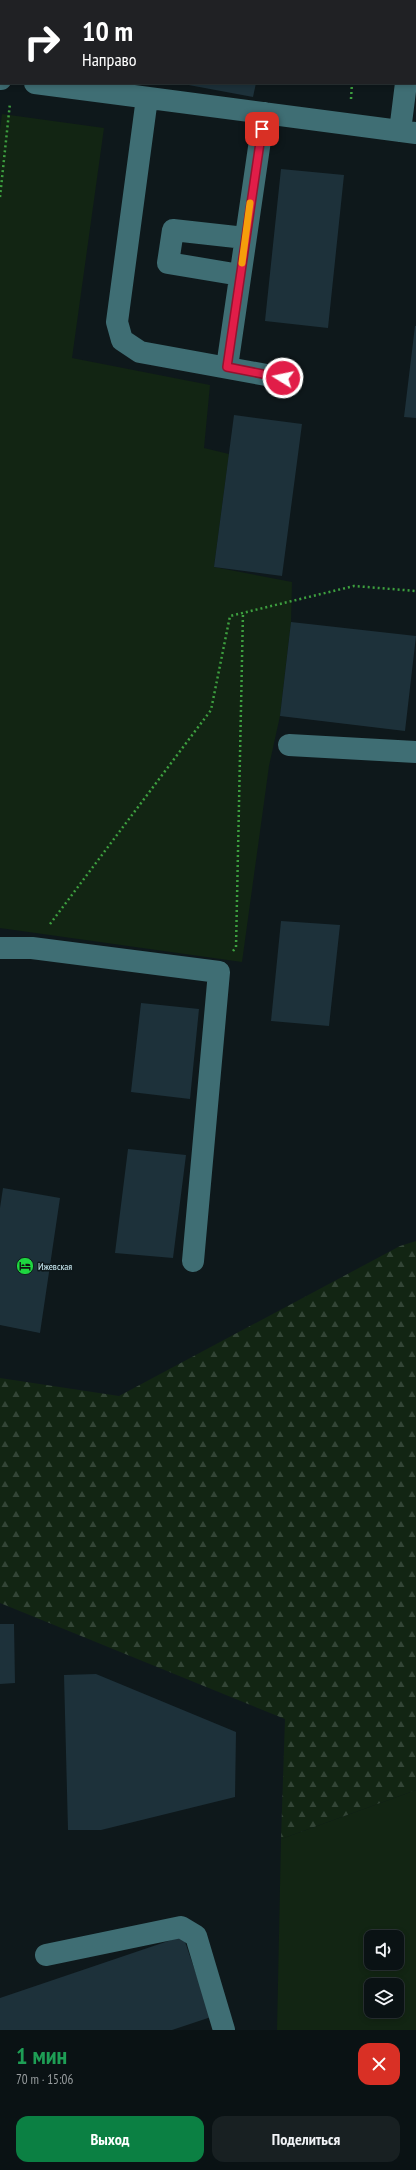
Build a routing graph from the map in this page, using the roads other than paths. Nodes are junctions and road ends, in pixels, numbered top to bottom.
1 (42, 84) edge
2 (406, 84) edge
3 (147, 98) junction
4 (264, 113) junction
5 (408, 132) edge
6 (245, 238) junction
7 (240, 275) junction
8 (227, 367) junction
9 (283, 378) dead end
10 (289, 745) dead end
11 (416, 752) edge
12 (0, 948) edge
13 (193, 1261) dead end
14 (46, 1955) dead end
15 (224, 2030) edge

1 - 3 lane
2 - 5 lane
3 - 4 lane
3 - 8 lane
4 - 5 lane
4 - 6 lane
6 - 7 lane
6 - 7 lane
7 - 8 lane
8 - 9 lane
10 - 11 lane
12 - 13 lane
14 - 15 lane

